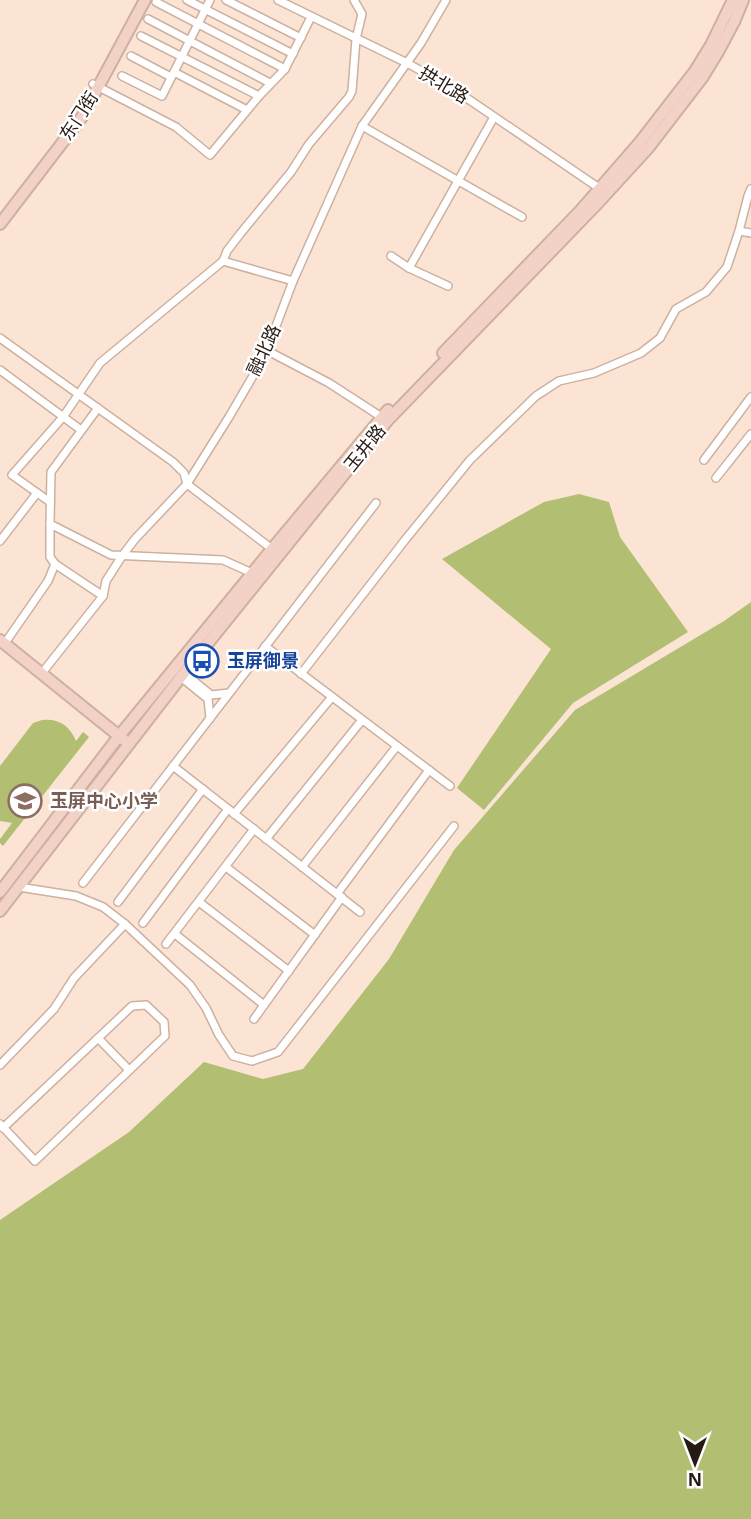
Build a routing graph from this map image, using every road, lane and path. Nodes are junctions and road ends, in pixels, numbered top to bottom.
1 (138, 0) edge
2 (187, 0) edge
3 (210, 0) edge
4 (226, 0) edge
5 (278, 0) edge
6 (355, 0) edge
7 (446, 0) edge
8 (733, 0) edge
9 (743, 0) edge
10 (150, 1) edge
11 (205, 9) junction
12 (311, 17) junction
13 (148, 19) dead end
14 (198, 24) junction
15 (141, 36) dead end
16 (301, 38) junction
17 (356, 38) junction
18 (190, 41) junction
19 (293, 54) junction
20 (131, 56) dead end
21 (181, 57) junction
22 (407, 63) junction
23 (285, 69) junction
24 (172, 75) junction
25 (122, 76) dead end
26 (270, 83) junction
27 (96, 85) junction
28 (259, 96) junction
29 (247, 110) junction
30 (494, 117) junction
31 (362, 126) junction
32 (458, 181) junction
33 (599, 188) junction
34 (751, 189) edge
35 (0, 213) edge
36 (522, 217) dead end
37 (0, 224) edge
38 (739, 231) junction
39 (751, 233) edge
40 (391, 256) dead end
41 (223, 261) junction
42 (410, 268) junction
43 (293, 281) junction
44 (447, 286) dead end
45 (0, 338) edge
46 (266, 350) junction
47 (2, 375) edge
48 (78, 396) junction
49 (751, 397) edge
50 (98, 408) junction
51 (63, 417) junction
52 (384, 419) junction
53 (80, 430) junction
54 (751, 434) edge
55 (704, 460) dead end
56 (716, 478) dead end
57 (187, 484) junction
58 (37, 493) junction
59 (50, 502) junction
60 (376, 503) dead end
61 (50, 524) junction
62 (0, 541) edge
63 (272, 549) junction
64 (122, 556) junction
65 (55, 564) junction
66 (252, 573) junction
67 (103, 596) junction
68 (3, 646) edge
69 (265, 646) junction
70 (42, 673) junction
71 (301, 674) junction
72 (183, 675) junction
73 (229, 693) junction
74 (331, 696) junction
75 (211, 718) junction
76 (362, 720) junction
77 (124, 740) junction
78 (397, 746) junction
79 (173, 766) junction
80 (429, 770) junction
81 (450, 786) dead end
82 (202, 789) junction
83 (231, 811) junction
84 (454, 826) dead end
85 (254, 830) junction
86 (266, 839) junction
87 (226, 867) junction
88 (302, 867) junction
89 (83, 883) dead end
90 (19, 887) junction
91 (0, 892) edge
92 (339, 895) junction
93 (118, 902) dead end
94 (199, 902) junction
95 (0, 911) edge
96 (360, 912) dead end
97 (143, 923) dead end
98 (125, 924) junction
99 (175, 934) junction
100 (315, 935) junction
101 (166, 944) dead end
102 (289, 971) junction
103 (264, 1005) junction
104 (254, 1019) dead end
105 (98, 1038) junction
106 (0, 1065) edge
107 (129, 1070) junction
108 (2, 1126) edge

1 - 27 street, 东门街
2 - 11 street
3 - 11 street
4 - 16 street
5 - 12 street, 拱北路
6 - 17 street
7 - 22 street, 融北路
8 - 33 street, 玉井路
9 - 52 street, 玉井路
10 - 14 street
10 - 27 street, 东门街
11 - 14 street
11 - 19 street
12 - 16 street
12 - 17 street, 拱北路
13 - 18 street
14 - 18 street
14 - 23 street
15 - 21 street
16 - 19 street
17 - 22 street, 拱北路
17 - 41 street
18 - 21 street
18 - 26 street
19 - 23 street
20 - 24 street
21 - 24 street
21 - 28 street
22 - 30 street, 拱北路
22 - 31 street, 融北路
23 - 26 street
24 - 25 street
24 - 29 street
26 - 28 street
27 - 29 street
27 - 35 street, 东门街
27 - 37 street, 东门街
28 - 29 street
30 - 32 street
30 - 33 street, 拱北路
31 - 32 street
31 - 43 street, 融北路
32 - 36 street
32 - 42 street
33 - 52 street, 玉井路
34 - 38 street
38 - 39 street
38 - 71 street
40 - 42 street
41 - 43 street
41 - 48 street
42 - 44 street
43 - 46 street, 融北路
45 - 48 street
46 - 52 street
46 - 57 street, 融北路
47 - 51 street
48 - 50 street
48 - 51 street
49 - 55 street
50 - 53 street
50 - 57 street
51 - 53 street
51 - 58 street
52 - 63 street, 玉井路
52 - 72 street, 玉井路
53 - 59 street
54 - 56 street
57 - 63 street
57 - 64 street, 融北路
58 - 59 street
58 - 62 street
59 - 61 street
60 - 69 street
61 - 64 street
61 - 65 street
63 - 66 street, 玉井路
64 - 66 street
64 - 67 street, 融北路
65 - 67 street
65 - 68 street
66 - 77 street, 玉井路
67 - 70 street, 融北路
68 - 70 street
69 - 71 street
69 - 73 street
70 - 77 street
71 - 74 street
72 - 73 street
72 - 75 street
72 - 77 street, 玉井路
73 - 75 street
74 - 76 street
74 - 83 street
75 - 79 street
76 - 78 street
76 - 86 street
77 - 90 street, 玉井路
77 - 91 street, 玉井路
78 - 80 street
78 - 88 street
79 - 82 street
79 - 89 street
80 - 81 street
80 - 92 street
82 - 83 street
82 - 93 street
83 - 85 street
83 - 97 street
84 - 98 street
85 - 86 street
85 - 87 street
86 - 88 street
87 - 94 street
87 - 100 street
88 - 92 street
90 - 95 street, 玉井路
90 - 98 street
92 - 96 street
92 - 100 street
94 - 99 street
94 - 102 street
98 - 106 street
99 - 101 street
99 - 103 street
100 - 102 street
102 - 103 street
103 - 104 street
105 - 107 street
105 - 107 street
105 - 108 street
107 - 108 street

